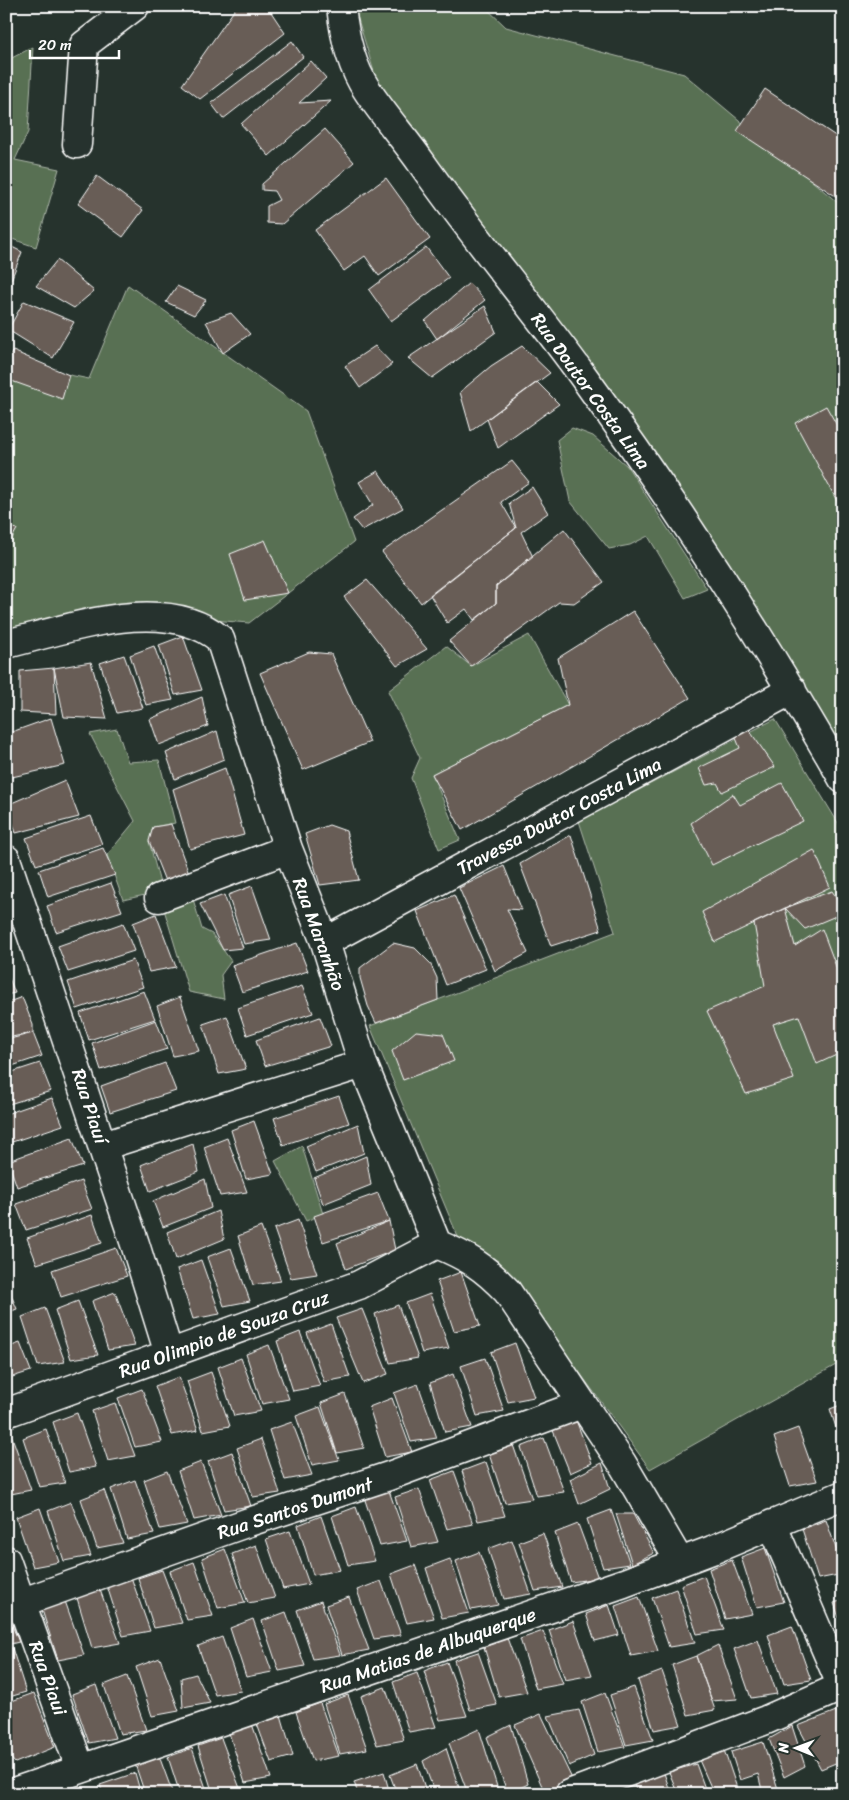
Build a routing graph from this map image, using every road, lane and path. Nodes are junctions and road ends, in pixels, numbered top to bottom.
1 (134, 6) edge
2 (341, 6) edge
3 (77, 144) dead end
4 (6, 644) edge
5 (792, 690) junction
6 (843, 779) edge
7 (288, 849) junction
8 (6, 859) edge
9 (159, 898) dead end
10 (325, 942) junction
11 (363, 1064) junction
12 (103, 1146) junction
13 (437, 1244) junction
14 (170, 1354) junction
15 (582, 1404) junction
16 (6, 1413) edge
17 (843, 1495) edge
18 (772, 1524) junction
19 (6, 1560) edge
20 (680, 1562) junction
21 (14, 1605) edge
22 (842, 1687) edge
23 (80, 1768) junction
24 (8, 1794) edge
25 (569, 1794) edge

1 - 3 street
2 - 5 street, Rua Doutor Costa Lima
4 - 7 street, Rua Maranhão
5 - 6 street, Rua Doutor Costa Lima
5 - 10 street, Travessa Doutor Costa Lima
7 - 9 street
7 - 10 street, Rua Maranhão
8 - 12 street, Rua Piauí
10 - 11 street, Rua Maranhão
11 - 12 street
11 - 13 street, Rua Maranhão
12 - 14 street, Rua Piauí
13 - 14 street, Rua Olimpio de Souza Cruz
13 - 15 street
14 - 16 street, Rua Olimpio de Souza Cruz
15 - 20 street
15 - 21 street, Rua Santos Dumont
17 - 18 street, Rua Matias de Albuquerque
18 - 20 street, Rua Matias de Albuquerque
18 - 22 street
19 - 21 street, Rua Piaui
20 - 23 street, Rua Matias de Albuquerque
21 - 23 street, Rua Piaui
22 - 25 street
23 - 24 street, Rua Matias de Albuquerque

